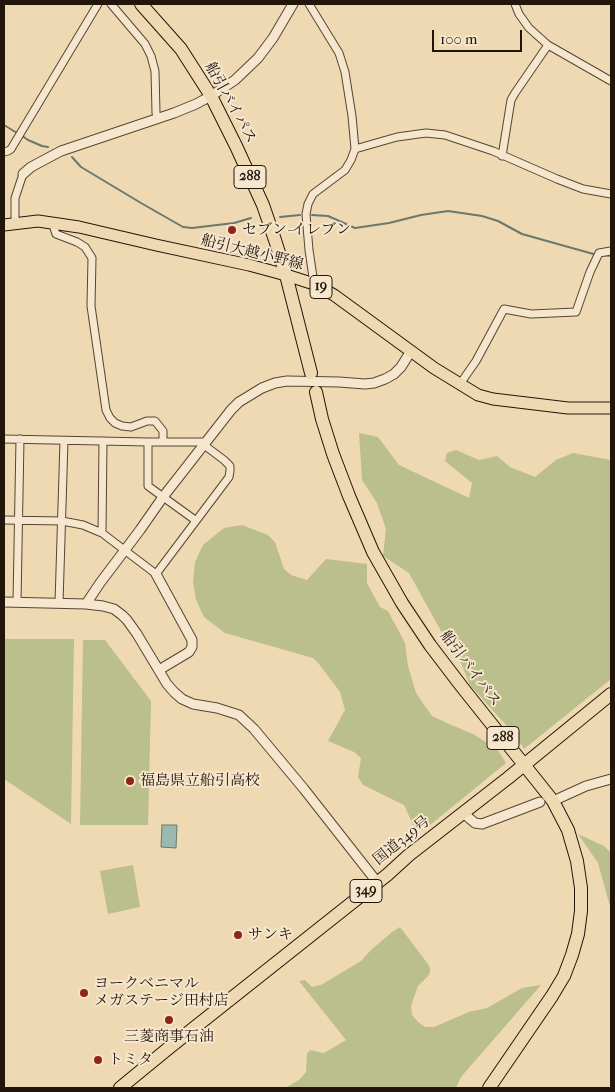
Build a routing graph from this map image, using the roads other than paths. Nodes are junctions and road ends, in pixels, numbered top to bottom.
1 (98, 4) edge
2 (111, 4) edge
3 (141, 4) edge
4 (293, 4) edge
5 (309, 4) edge
6 (515, 4) edge
7 (548, 45) junction
8 (611, 81) edge
9 (212, 96) junction
10 (158, 118) junction
11 (355, 149) junction
12 (4, 152) edge
13 (502, 156) junction
14 (22, 174) joint
15 (611, 194) edge
16 (52, 222) junction
17 (10, 224) edge
18 (611, 252) edge
19 (286, 275) junction
20 (314, 284) junction
21 (411, 351) junction
22 (311, 374) dead end
23 (460, 384) junction
24 (316, 392) dead end
25 (611, 408) edge
26 (4, 439) edge
27 (20, 439) junction
28 (64, 441) junction
29 (103, 441) junction
30 (148, 442) junction
31 (163, 442) junction
32 (205, 444) junction
33 (163, 497) junction
34 (4, 520) edge
35 (196, 520) junction
36 (19, 521) junction
37 (62, 521) junction
38 (102, 533) junction
39 (125, 550) junction
40 (156, 574) junction
41 (4, 602) edge
42 (18, 602) junction
43 (59, 602) junction
44 (86, 604) junction
45 (159, 670) junction
46 (611, 694) edge
47 (524, 764) junction
48 (611, 779) edge
49 (547, 802) junction
50 (463, 813) junction
51 (377, 882) junction
52 (120, 1088) edge
53 (489, 1088) edge

1 - 12 street
2 - 10 street
3 - 9 highway, 船引バイパス / 288
4 - 9 street
5 - 11 street
6 - 7 street
7 - 8 street
7 - 13 street
9 - 10 street
9 - 19 highway, 船引バイパス / 288
10 - 14 street
11 - 13 street
11 - 20 street
13 - 15 street
14 - 17 street
16 - 17 main road, 船引大越小野線 / 19
16 - 19 main road, 船引大越小野線 / 19
16 - 31 street
18 - 23 street
19 - 20 main road, 船引大越小野線 / 19
19 - 22 highway, 船引バイパス / 288
20 - 21 main road, 船引大越小野線 / 19
21 - 23 main road, 船引大越小野線 / 19
21 - 32 street
23 - 25 main road, 船引大越小野線 / 19
24 - 47 highway, 船引バイパス / 288
26 - 27 street
27 - 28 street
27 - 36 street
28 - 29 street
28 - 37 street
29 - 30 street
29 - 38 street
30 - 31 street
30 - 33 street
31 - 32 street
32 - 33 street
32 - 35 street
33 - 35 street
33 - 39 street
34 - 36 street
35 - 40 street
36 - 37 street
36 - 42 street
37 - 38 street
37 - 43 street
38 - 39 street
39 - 40 street
39 - 44 street
40 - 45 street
41 - 42 street
42 - 43 street
43 - 44 street
44 - 45 street
45 - 51 street
46 - 47 highway, 国道349号 / 349
47 - 49 highway, 船引バイパス / 288
47 - 50 highway, 国道349号 / 349
48 - 49 street
49 - 50 street
49 - 53 highway, 船引バイパス / 288
50 - 51 highway, 国道349号 / 349
51 - 52 highway, 国道349号 / 349

